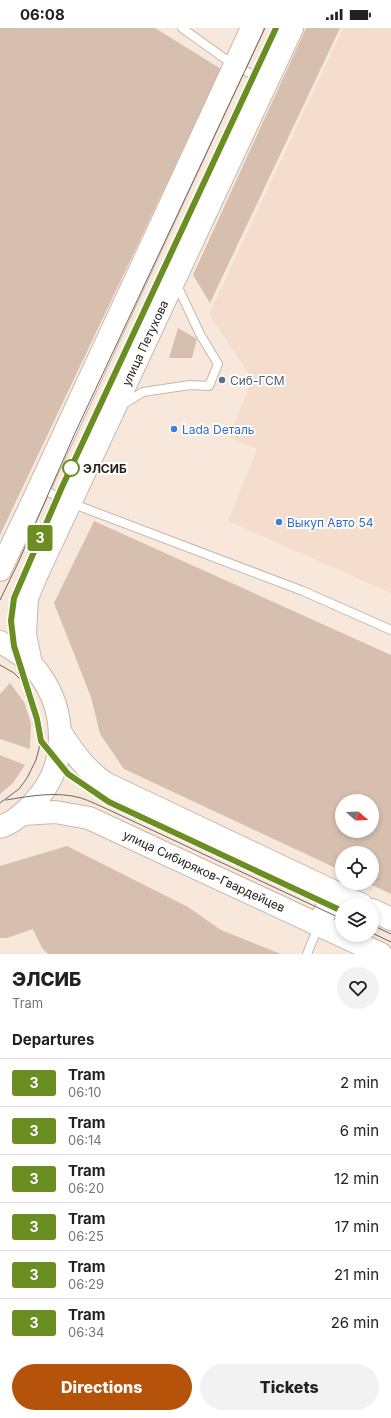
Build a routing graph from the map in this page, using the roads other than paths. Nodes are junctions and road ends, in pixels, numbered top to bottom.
1 (182, 28) edge
2 (252, 28) edge
3 (292, 28) edge
4 (234, 66) junction
5 (267, 82) junction
6 (174, 281) junction
7 (114, 410) junction
8 (39, 488) junction
9 (71, 502) junction
10 (0, 570) edge
11 (391, 630) edge
12 (0, 642) edge
13 (31, 664) junction
14 (61, 733) junction
15 (22, 814) junction
16 (0, 827) edge
17 (334, 892) junction
18 (347, 898) edge
19 (379, 913) edge
20 (391, 919) edge
21 (319, 925) junction
22 (307, 954) edge
23 (381, 954) edge

1 - 4 lane
2 - 4 main road
3 - 5 main road, улица Петухова
4 - 5 lane
4 - 8 main road
5 - 6 main road, улица Петухова
6 - 7 main road, улица Петухова
6 - 7 lane
7 - 9 main road, улица Петухова
8 - 9 lane
8 - 10 main road
9 - 11 lane
9 - 13 main road, улица Петухова
12 - 13 main road
13 - 14 main road
14 - 15 main road
14 - 17 main road
15 - 16 main road
15 - 21 main road, улица Сибиряков-Гвардейцев
17 - 18 main road
17 - 21 main road
19 - 20 main road
21 - 22 lane
21 - 23 main road, улица Сибиряков-Гвардейцев

